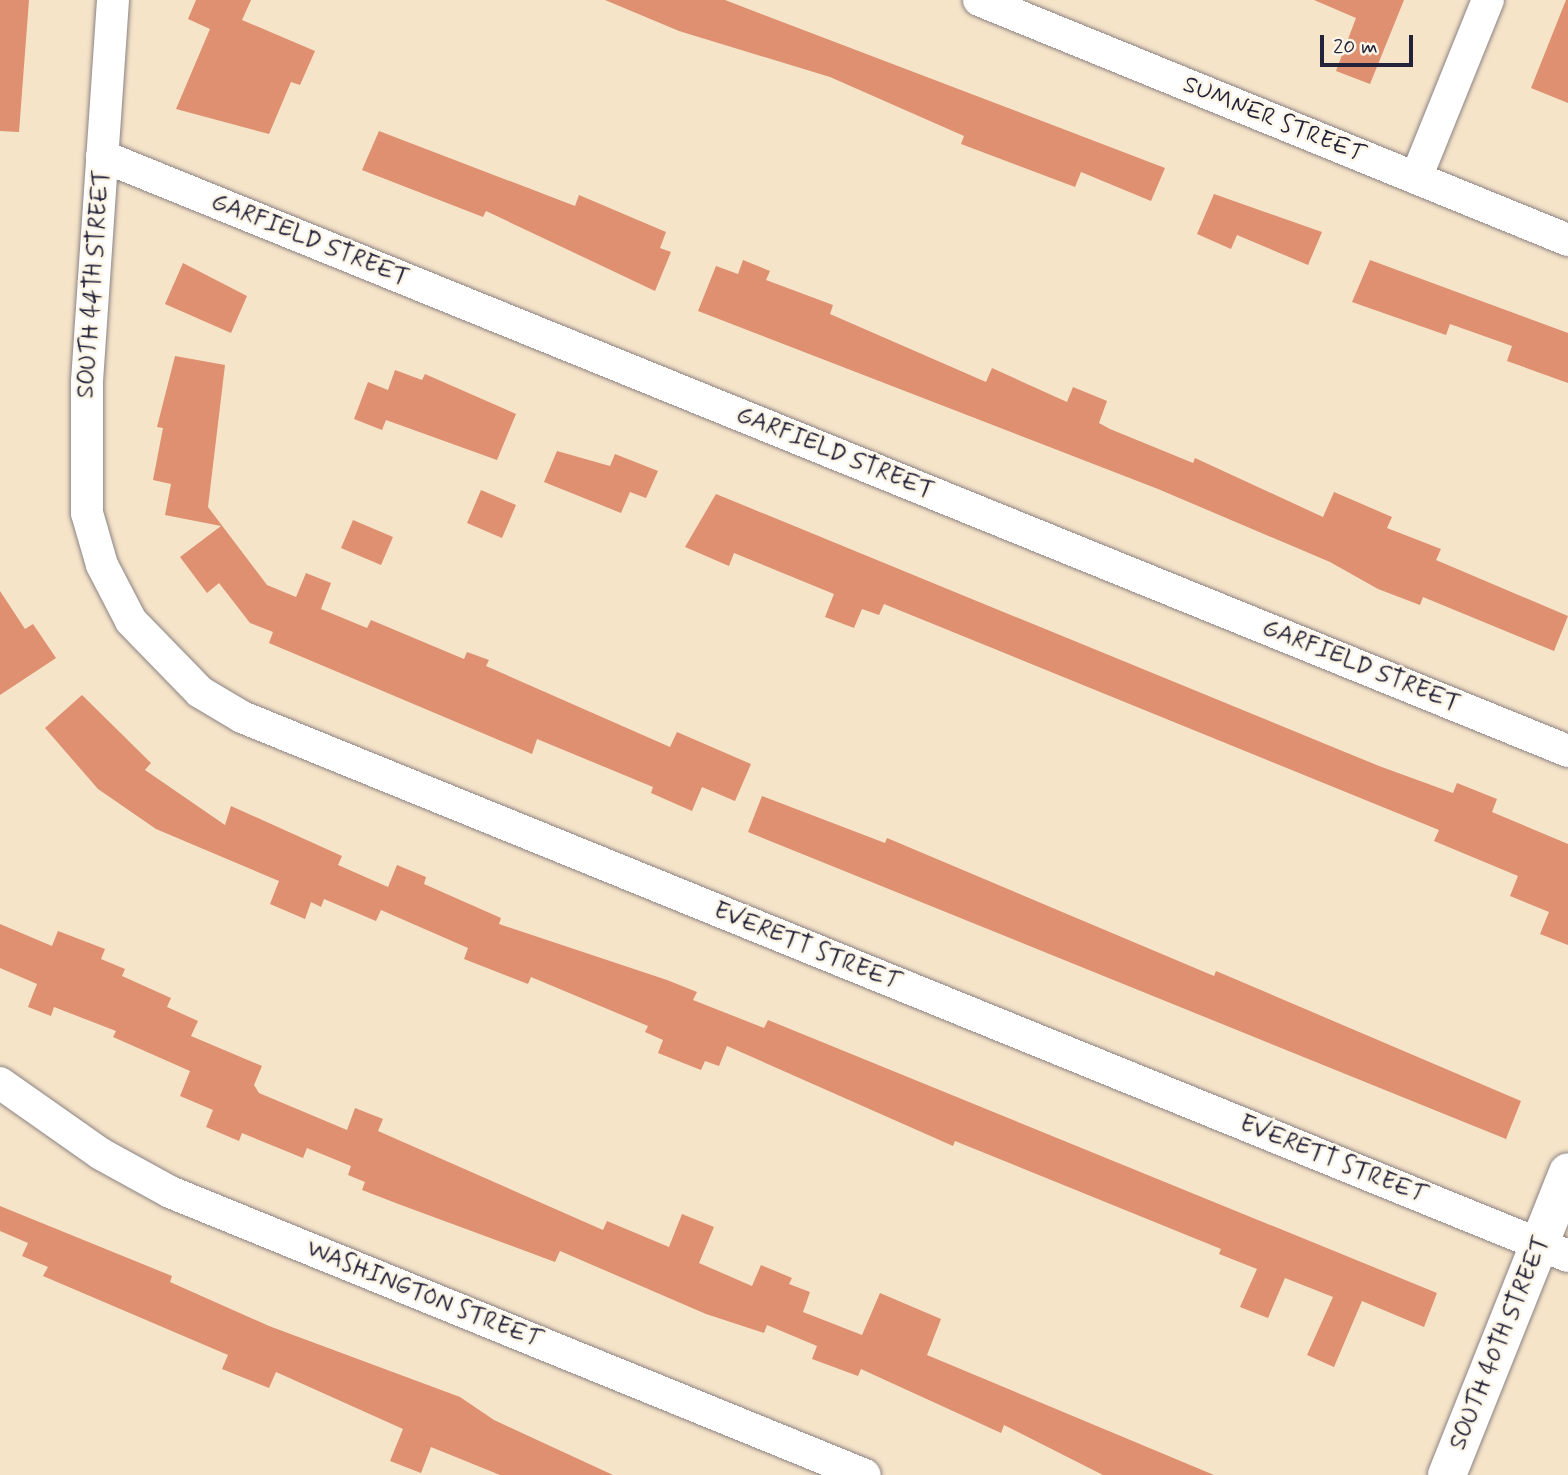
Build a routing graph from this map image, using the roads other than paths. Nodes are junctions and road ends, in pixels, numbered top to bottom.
1 (113, 0) edge
2 (979, 0) edge
3 (1488, 0) edge
4 (1024, 8) edge
5 (102, 156) junction
6 (1416, 178) junction
7 (1568, 240) edge
8 (102, 565) joint
9 (1568, 751) edge
10 (0, 1083) edge
11 (1568, 1172) edge
12 (1554, 1250) edge
13 (865, 1475) edge
14 (1447, 1475) edge

1 - 5 street, SOUTH 44TH STREET
2 - 4 street, SUMNER STREET
3 - 6 street
4 - 6 street, SUMNER STREET
5 - 8 street, SOUTH 44TH STREET
5 - 9 street, GARFIELD STREET
6 - 7 street, SUMNER STREET
8 - 12 street, EVERETT STREET
10 - 13 street, WASHINGTON STREET
11 - 12 main road, SOUTH 40TH STREET
12 - 14 main road, SOUTH 40TH STREET

